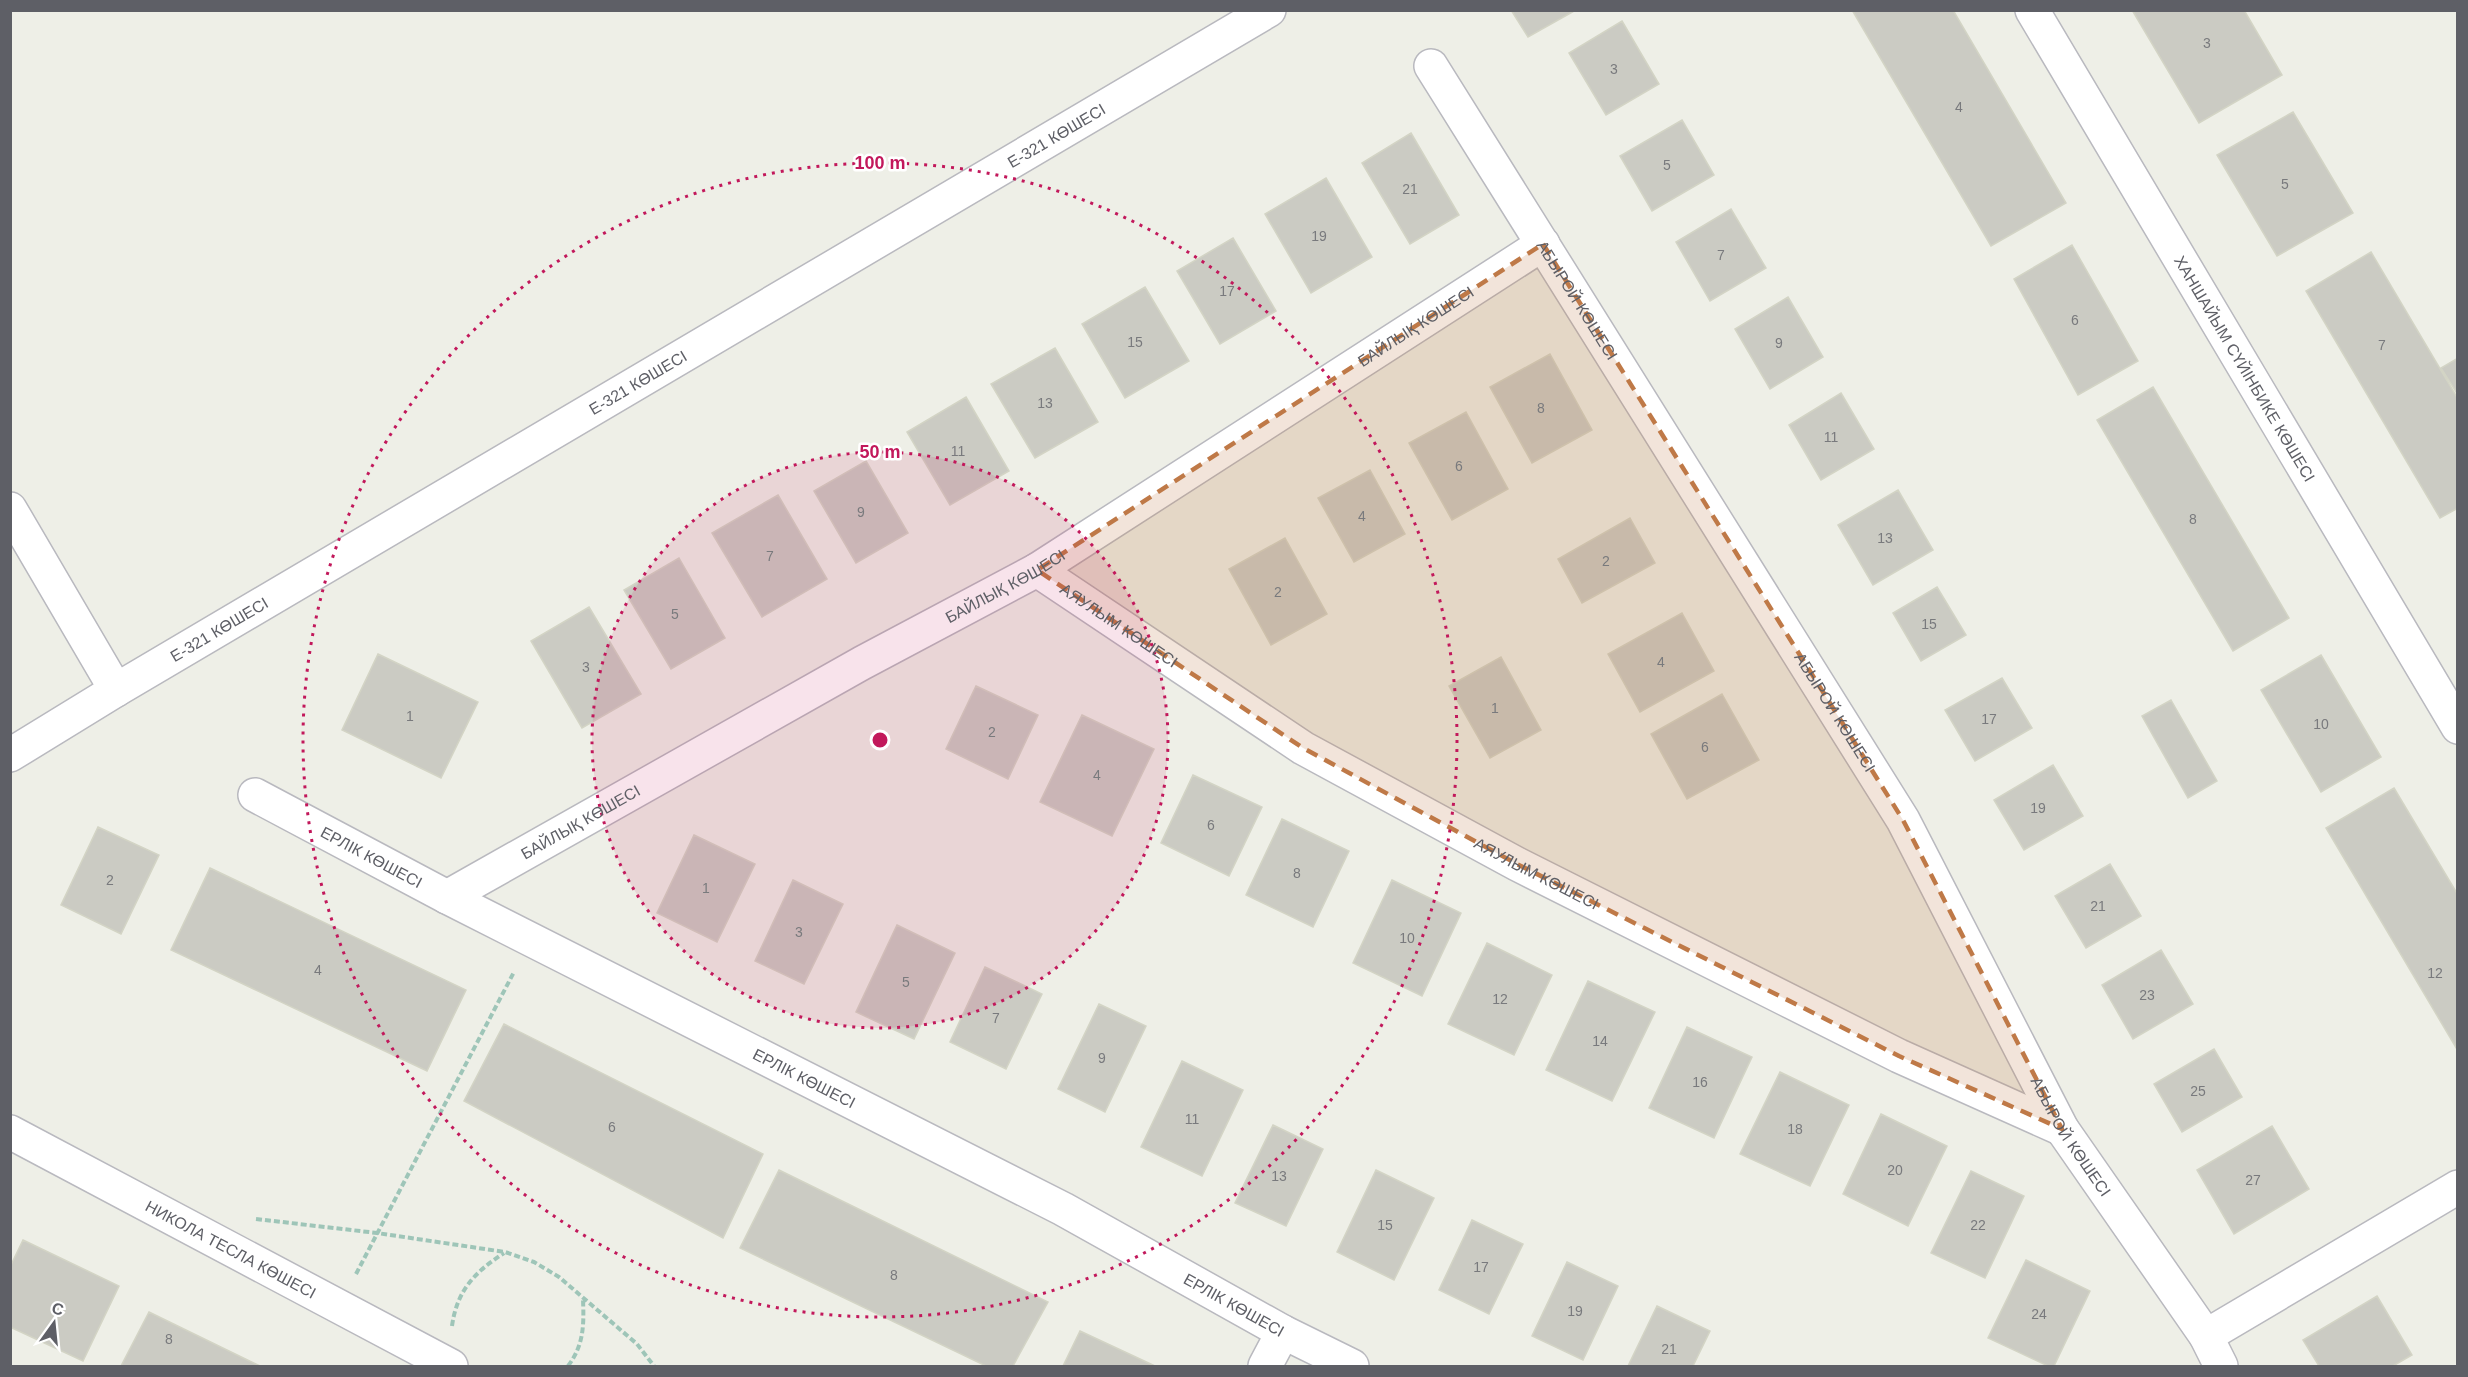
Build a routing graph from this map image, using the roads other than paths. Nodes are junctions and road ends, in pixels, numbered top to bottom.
1 (1269, 10) edge
2 (2032, 10) edge
3 (1431, 66) dead end
4 (1544, 244) junction
5 (10, 509) edge
6 (1038, 570) junction
7 (116, 690) junction
8 (2457, 727) edge
9 (10, 755) edge
10 (255, 795) dead end
11 (447, 897) junction
12 (2062, 1129) junction
13 (10, 1132) edge
14 (2457, 1187) edge
15 (1283, 1332) junction
16 (2206, 1336) junction
17 (449, 1365) edge
18 (1265, 1366) edge
19 (1352, 1366) edge
20 (2222, 1366) edge

1 - 7 street, Е-321 КӨШЕСІ
2 - 8 street, ХАНШАЙЫМ СҮЙІНБИКЕ КӨШЕСІ
3 - 4 street, АБЫРОЙ КӨШЕСІ
4 - 6 street, БАЙЛЫҚ КӨШЕСІ
4 - 12 street, АБЫРОЙ КӨШЕСІ
5 - 7 street
6 - 11 street, БАЙЛЫҚ КӨШЕСІ
6 - 12 street, АЯУЛЫМ КӨШЕСІ
7 - 9 street, Е-321 КӨШЕСІ
10 - 11 street, ЕРЛІК КӨШЕСІ
11 - 15 street, ЕРЛІК КӨШЕСІ
12 - 16 street, АБЫРОЙ КӨШЕСІ
13 - 17 street, НИКОЛА ТЕСЛА КӨШЕСІ
14 - 16 street
15 - 18 street
15 - 19 street, ЕРЛІК КӨШЕСІ
16 - 20 street, АБЫРОЙ КӨШЕСІ

